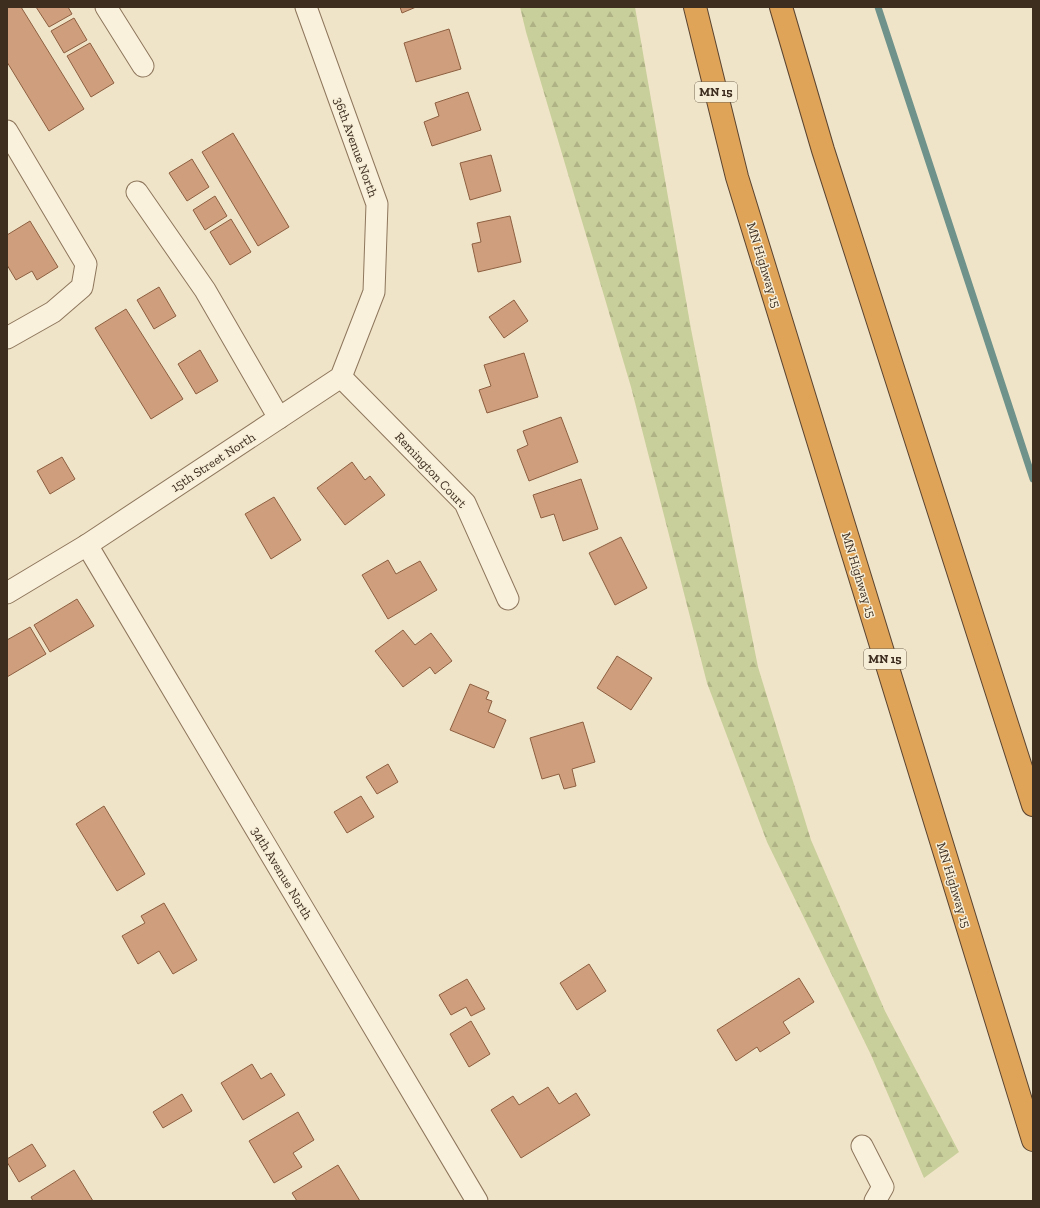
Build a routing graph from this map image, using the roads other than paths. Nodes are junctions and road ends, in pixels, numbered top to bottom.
1 (106, 7) edge
2 (306, 7) edge
3 (695, 7) edge
4 (781, 7) edge
5 (143, 66) dead end
6 (7, 131) edge
7 (137, 192) dead end
8 (7, 338) edge
9 (341, 377) junction
10 (279, 418) junction
11 (87, 546) junction
12 (7, 593) edge
13 (508, 599) dead end
14 (1033, 805) edge
15 (1033, 1140) edge
16 (862, 1146) dead end
17 (477, 1201) edge
18 (875, 1201) edge

1 - 5 street
2 - 9 street, 36th Avenue North
3 - 15 highway, MN Highway 15 / MN 15
4 - 14 highway
6 - 8 street
7 - 10 street
9 - 10 street, 15th Street North
9 - 13 street, Remington Court
10 - 11 street, 15th Street North
11 - 12 street, 15th Street North
11 - 17 street, 34th Avenue North
16 - 18 street

